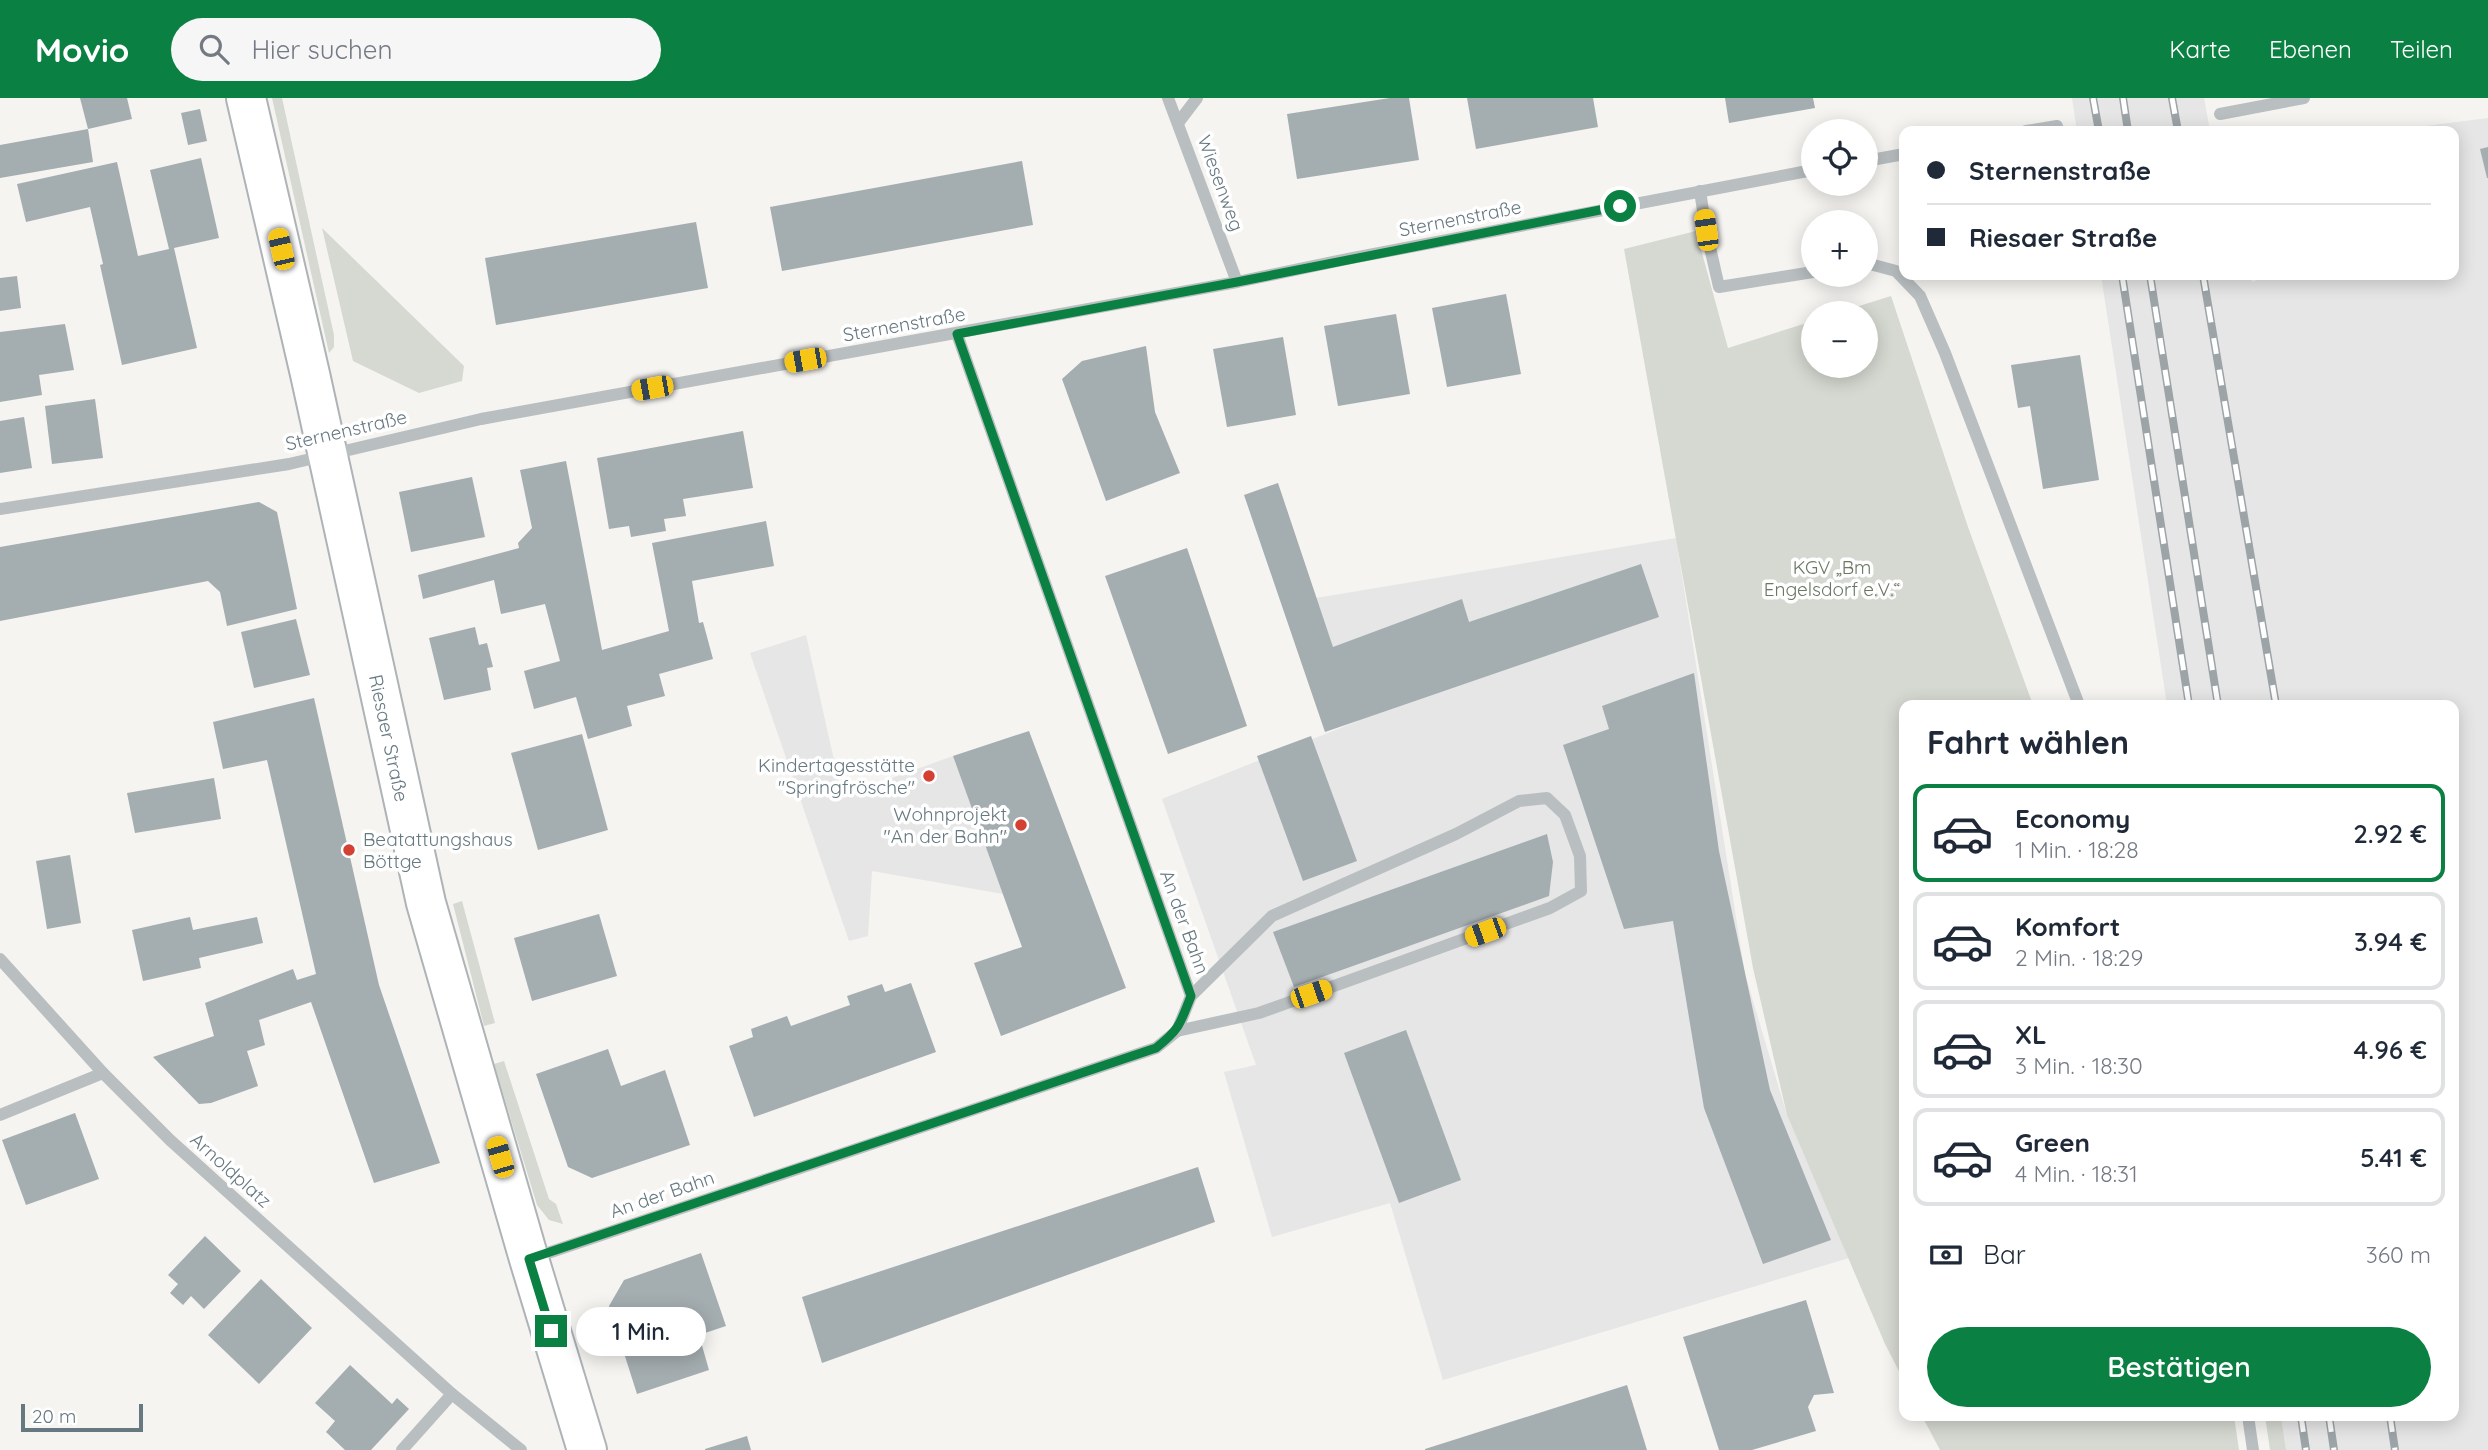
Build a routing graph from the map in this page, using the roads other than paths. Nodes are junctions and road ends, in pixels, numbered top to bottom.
1 (246, 98) edge
2 (1168, 98) edge
3 (1197, 98) edge
4 (2304, 98) edge
5 (2220, 114) dead end
6 (1178, 123) junction
7 (1899, 155) edge
8 (1878, 159) edge
9 (1801, 172) edge
10 (1700, 191) junction
11 (1878, 266) edge
12 (1801, 274) edge
13 (1899, 274) edge
14 (1905, 280) edge
15 (1237, 282) junction
16 (957, 334) junction
17 (327, 455) junction
18 (0, 509) edge
19 (2077, 700) edge
20 (0, 959) edge
21 (1191, 996) junction
22 (1177, 1031) junction
23 (103, 1073) junction
24 (0, 1115) edge
25 (529, 1259) junction
26 (452, 1394) junction
27 (2249, 1421) edge
28 (402, 1450) edge
29 (521, 1450) edge
30 (587, 1450) edge
31 (2253, 1450) edge

1 - 17 main road, Riesaer Straße
2 - 6 street, Wiesenweg
3 - 6 street
4 - 5 street
6 - 15 street, Wiesenweg
7 - 8 street
9 - 10 street, Sternenstraße
10 - 12 street
10 - 15 street, Sternenstraße
11 - 13 street
14 - 19 street
15 - 16 street, Sternenstraße
16 - 17 street, Sternenstraße
16 - 21 street, An der Bahn
17 - 18 street, Sternenstraße
17 - 25 main road, Riesaer Straße
20 - 23 street, Arnoldplatz
21 - 22 street, An der Bahn
21 - 22 street
22 - 25 street, An der Bahn
23 - 24 street
23 - 26 street, Arnoldplatz
25 - 30 main road, Riesaer Straße
26 - 28 street
26 - 29 street, Arnoldplatz
27 - 31 street

